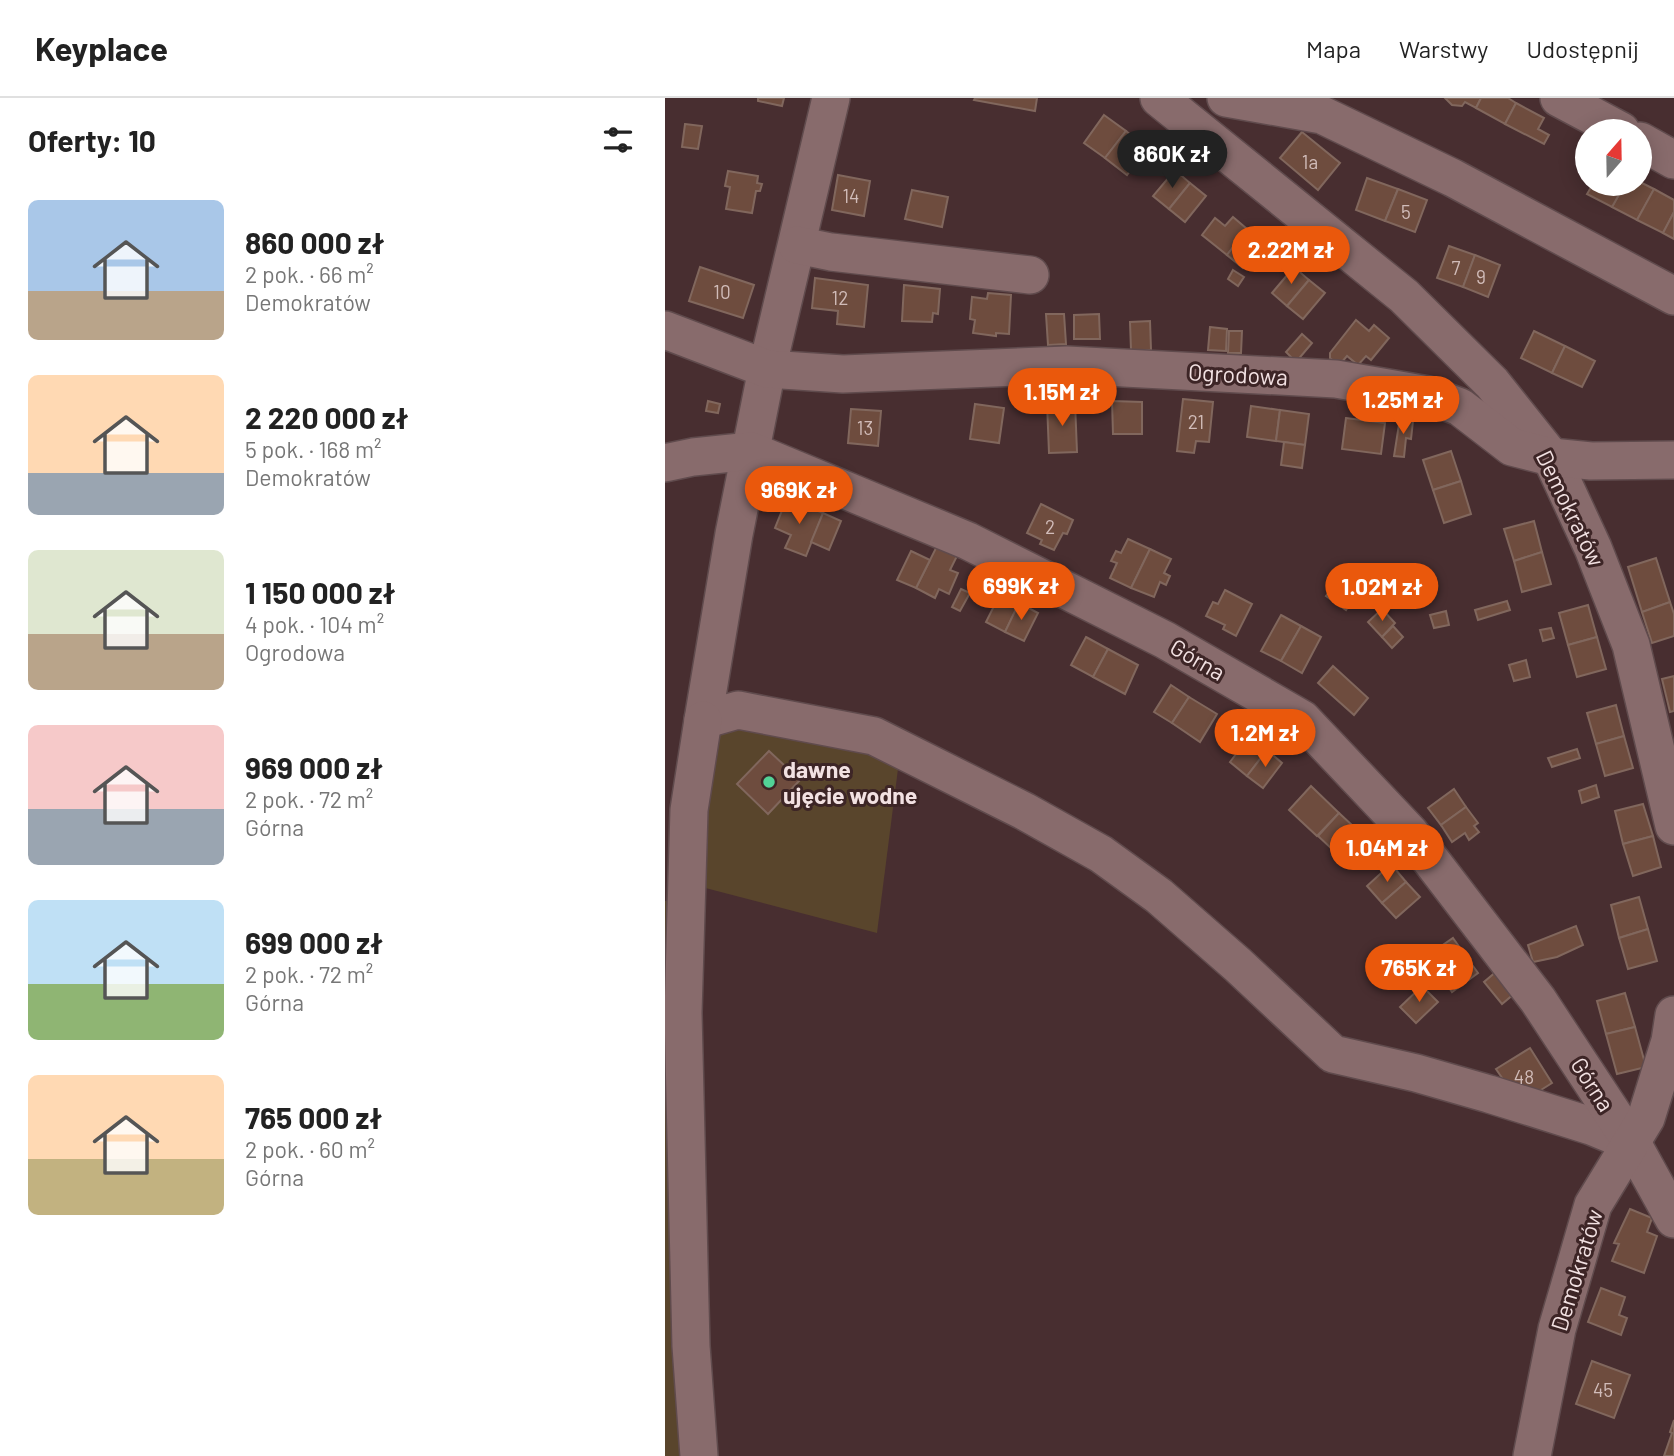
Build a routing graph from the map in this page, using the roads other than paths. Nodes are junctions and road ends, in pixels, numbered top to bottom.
1 (831, 98) edge
2 (1226, 98) edge
3 (1559, 98) edge
4 (1165, 99) edge
5 (1598, 119) edge
6 (1652, 148) edge
7 (1674, 160) edge
8 (797, 245) junction
9 (1030, 275) dead end
10 (1674, 296) edge
11 (665, 330) edge
12 (767, 369) junction
13 (751, 451) junction
14 (1551, 457) junction
15 (1674, 460) edge
16 (665, 463) edge
17 (703, 720) junction
18 (1674, 826) edge
19 (1674, 1015) edge
20 (1632, 1143) junction
21 (1674, 1219) edge
22 (699, 1456) edge
23 (1532, 1456) edge

1 - 8 street
2 - 10 street
3 - 5 street
4 - 14 street, Demokratów
6 - 7 street
8 - 9 street
8 - 12 street
11 - 12 street, Ogrodowa
12 - 13 street
12 - 14 street, Ogrodowa
13 - 16 street
13 - 17 street
13 - 20 street, Górna
14 - 15 street, Ogrodowa
14 - 18 street, Demokratów
17 - 20 street
17 - 22 street
19 - 20 street, Demokratów
20 - 21 street, Górna
20 - 23 street, Demokratów

